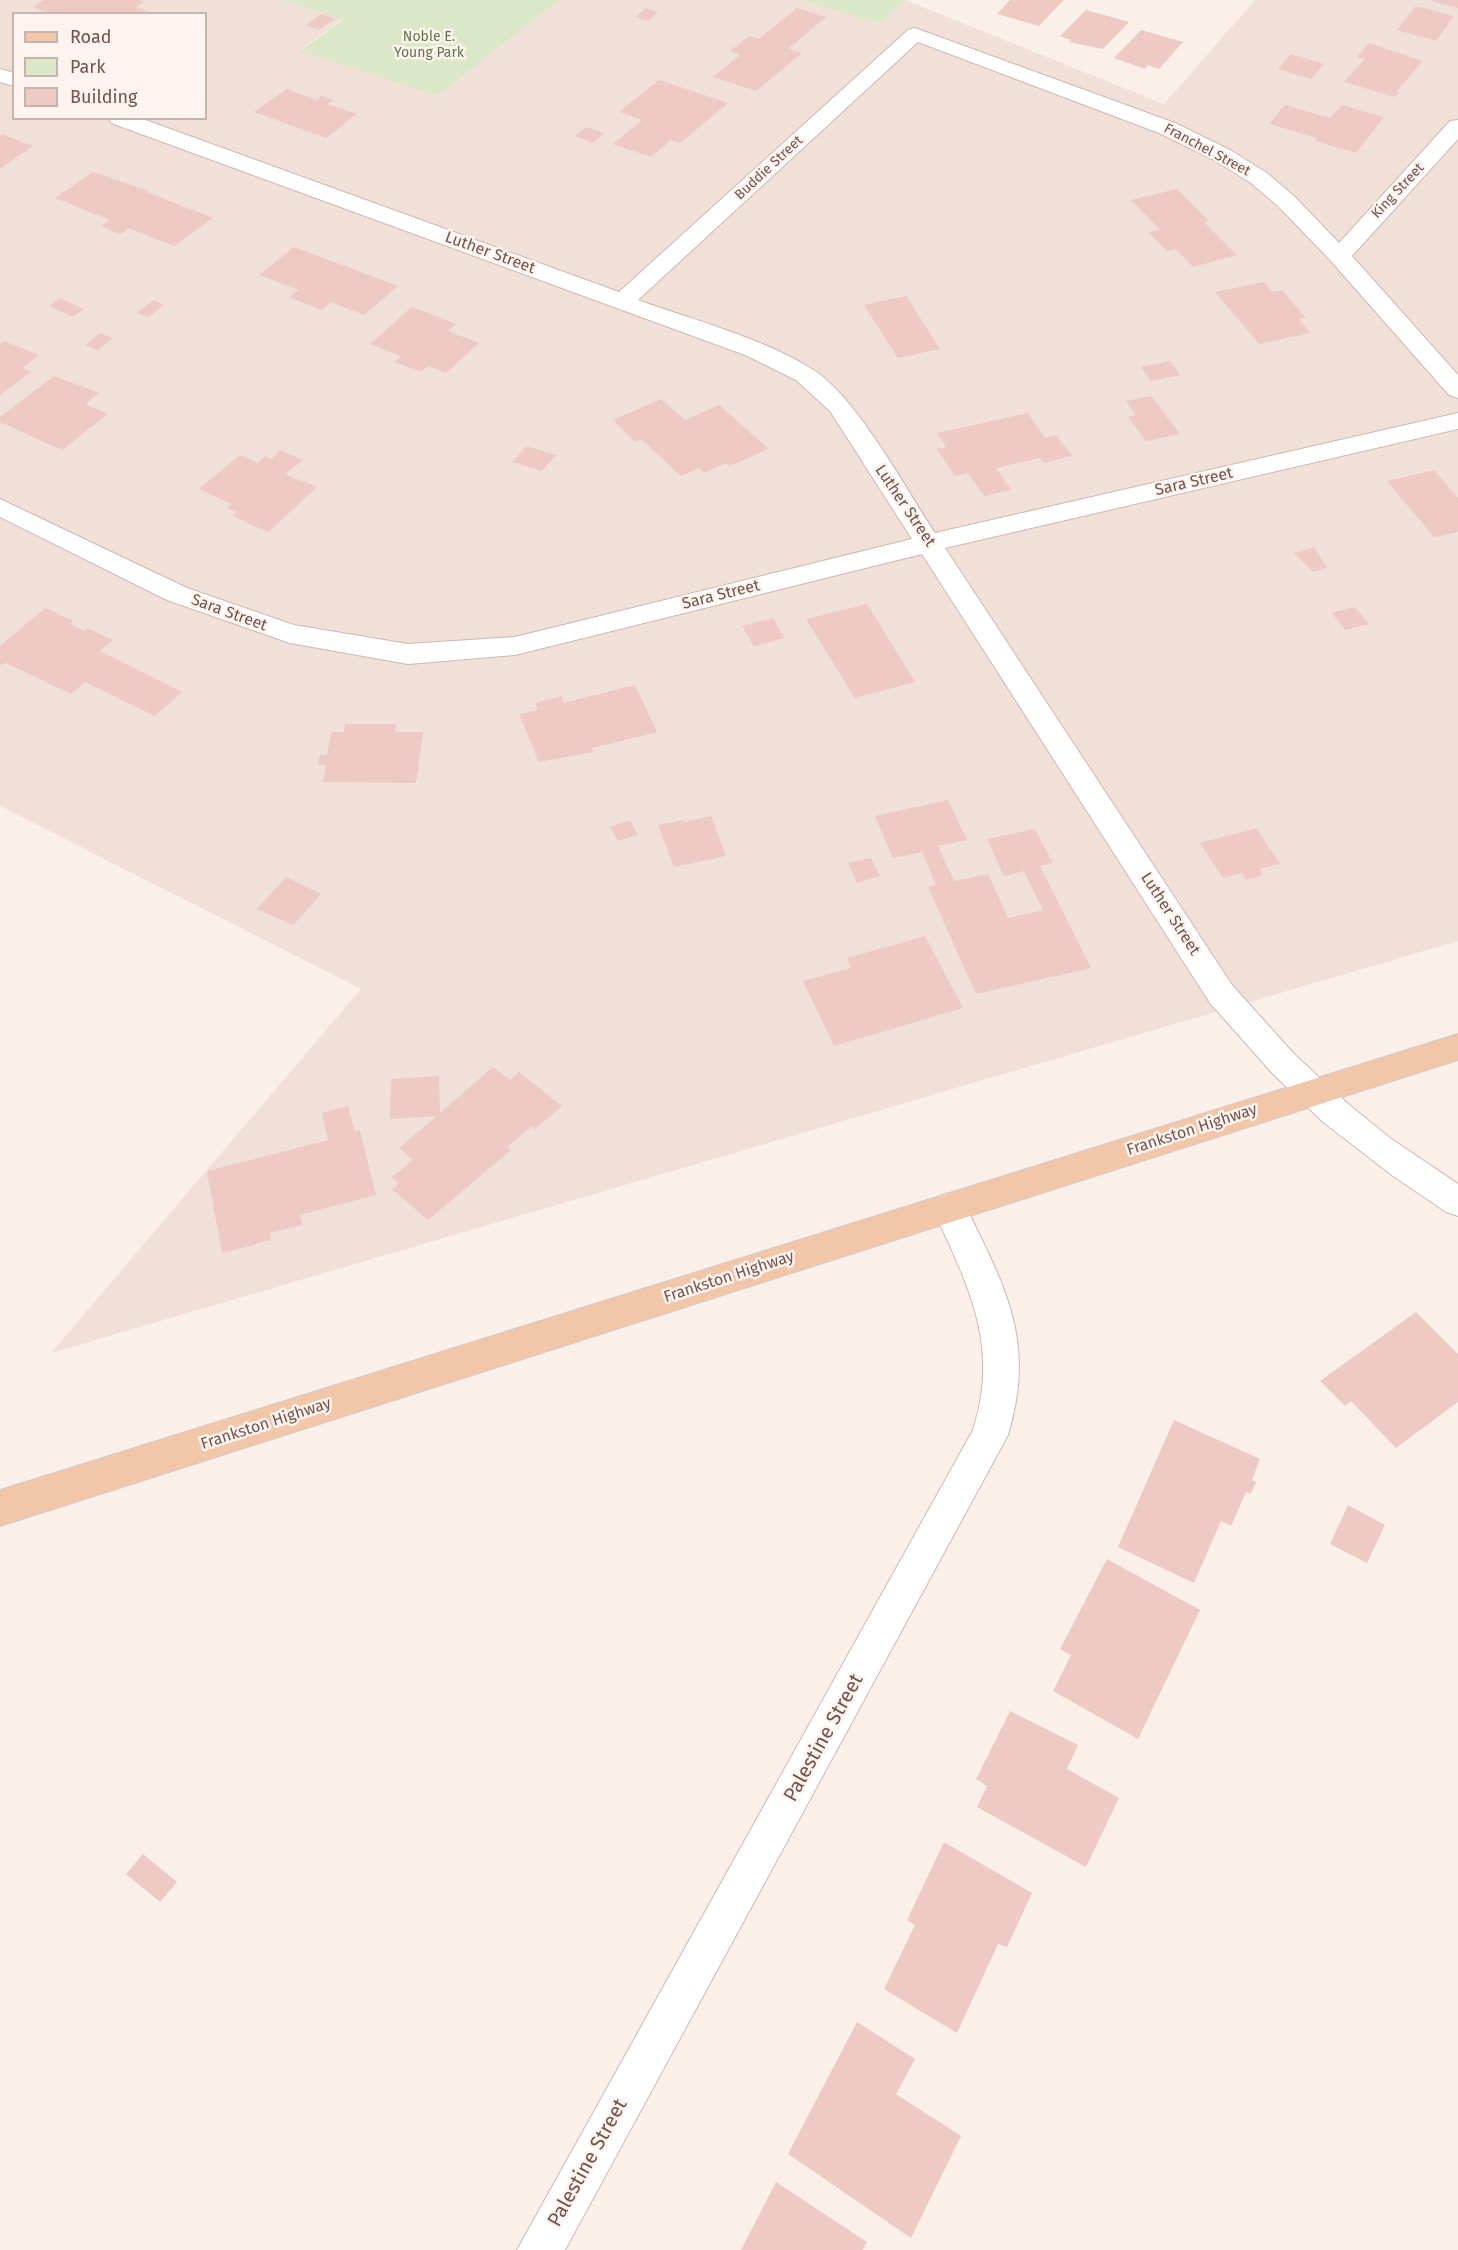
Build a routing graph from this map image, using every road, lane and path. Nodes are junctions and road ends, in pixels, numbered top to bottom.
1 (915, 34) joint
2 (125, 120) edge
3 (1458, 126) edge
4 (1339, 256) junction
5 (623, 301) junction
6 (1458, 390) edge
7 (1458, 421) edge
8 (0, 507) edge
9 (930, 543) junction
10 (1458, 1047) edge
11 (1311, 1092) junction
12 (1458, 1202) edge
13 (949, 1207) junction
14 (0, 1508) edge
15 (540, 2250) edge

1 - 4 street, Franchel Street
1 - 5 street, Buddie Street
2 - 5 street, Luther Street
3 - 4 street, King Street
4 - 6 street, Franchel Street
5 - 9 street, Luther Street
7 - 9 street, Sara Street
8 - 9 street, Sara Street
9 - 11 street, Luther Street
10 - 11 main road, Frankston Highway
11 - 12 street, Luther Street
11 - 13 main road, Frankston Highway
13 - 14 main road, Frankston Highway
13 - 15 street, Palestine Street

